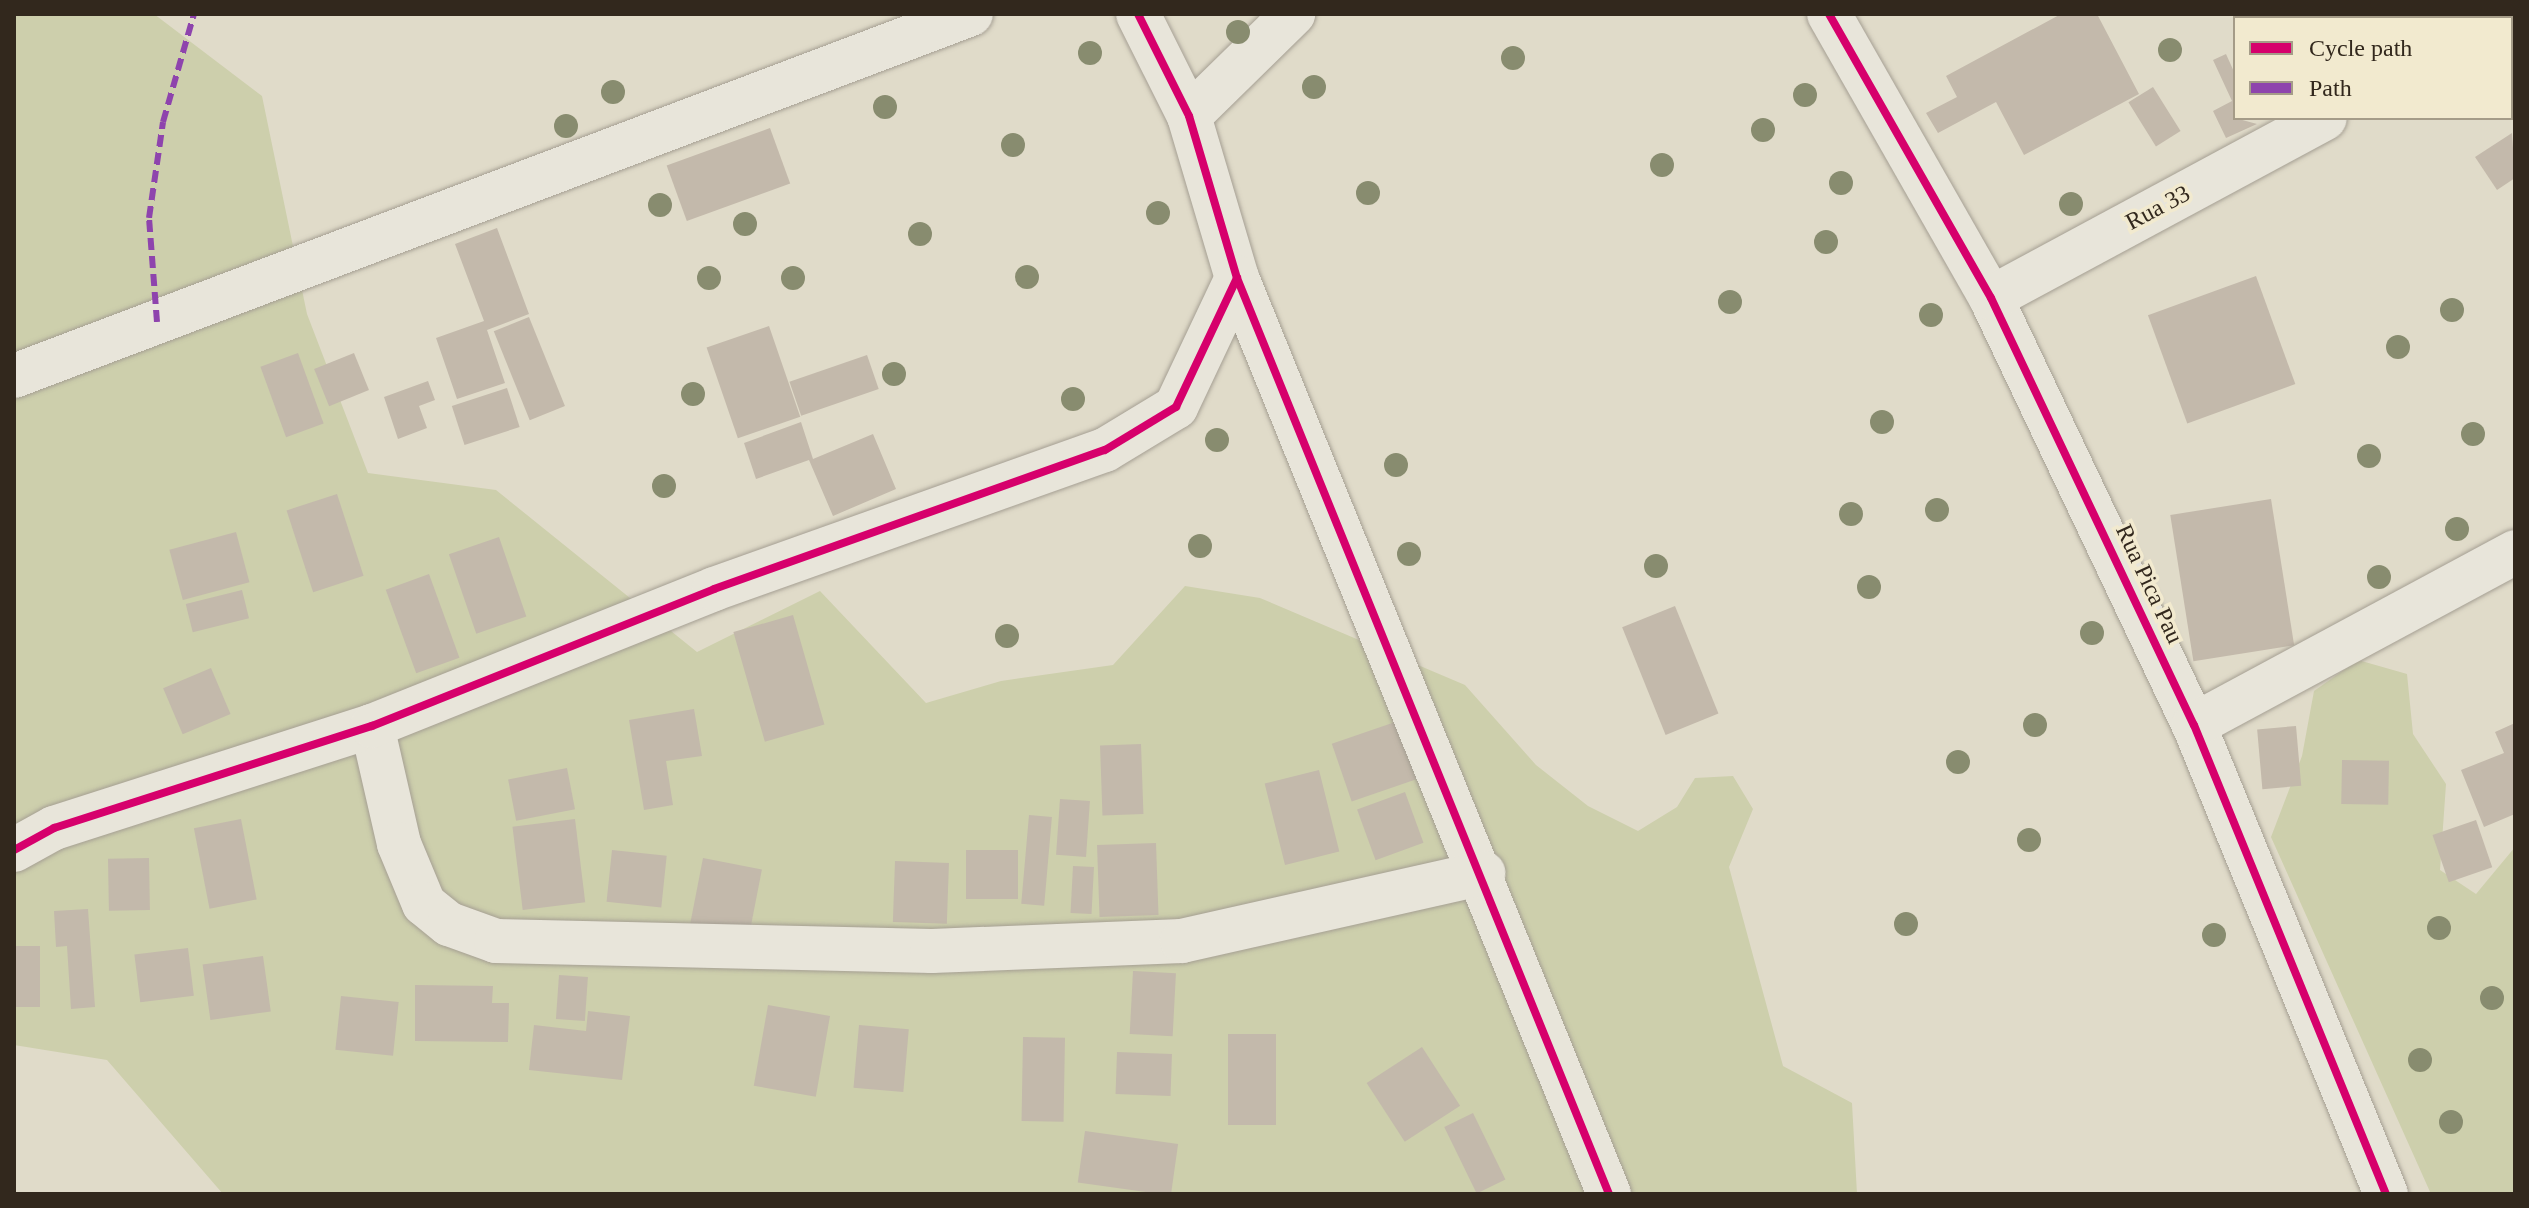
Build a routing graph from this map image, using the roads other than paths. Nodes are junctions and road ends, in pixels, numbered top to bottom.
1 (971, 14) edge
2 (1138, 14) edge
3 (1293, 14) edge
4 (1829, 14) edge
5 (1189, 116) junction
6 (2321, 120) edge
7 (1237, 278) junction
8 (1991, 298) junction
9 (14, 376) edge
10 (2515, 552) edge
11 (2194, 725) junction
12 (372, 726) junction
13 (14, 850) edge
14 (1483, 873) junction
15 (1609, 1194) edge
16 (2386, 1194) edge

1 - 9 street
2 - 5 street
3 - 5 street
4 - 8 street, Rua Pica Pau
5 - 7 street
6 - 8 street, Rua 33
7 - 12 street
7 - 14 street
8 - 11 street, Rua Pica Pau
10 - 11 street
11 - 16 street, Rua Pica Pau
12 - 13 street
12 - 14 street
14 - 15 street

